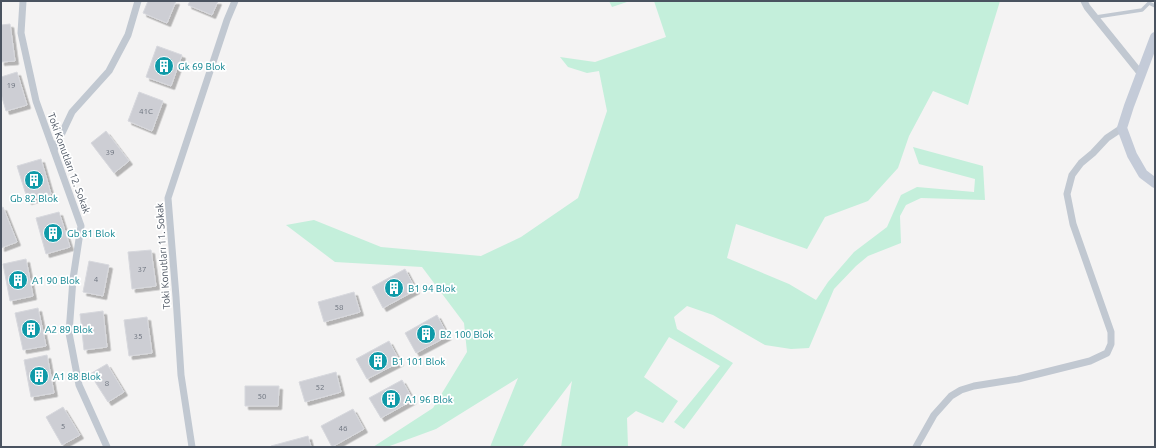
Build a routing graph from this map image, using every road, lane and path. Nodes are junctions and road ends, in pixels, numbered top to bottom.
1 (23, 1) edge
2 (138, 1) edge
3 (235, 1) edge
4 (1084, 1) edge
5 (1155, 6) edge
6 (1094, 17) junction
7 (1155, 38) edge
8 (1141, 74) junction
9 (1122, 128) junction
10 (54, 150) junction
11 (1155, 183) edge
12 (107, 447) edge
13 (192, 447) edge
14 (916, 447) edge

1 - 10 street, Toki Konutları 12. Sokak
2 - 10 street
3 - 13 street, Toki Konutları 11. Sokak
4 - 6 street
5 - 6 lane
6 - 8 street
7 - 8 street
8 - 9 street
9 - 11 street
9 - 14 street
10 - 12 street, Toki Konutları 12. Sokak

